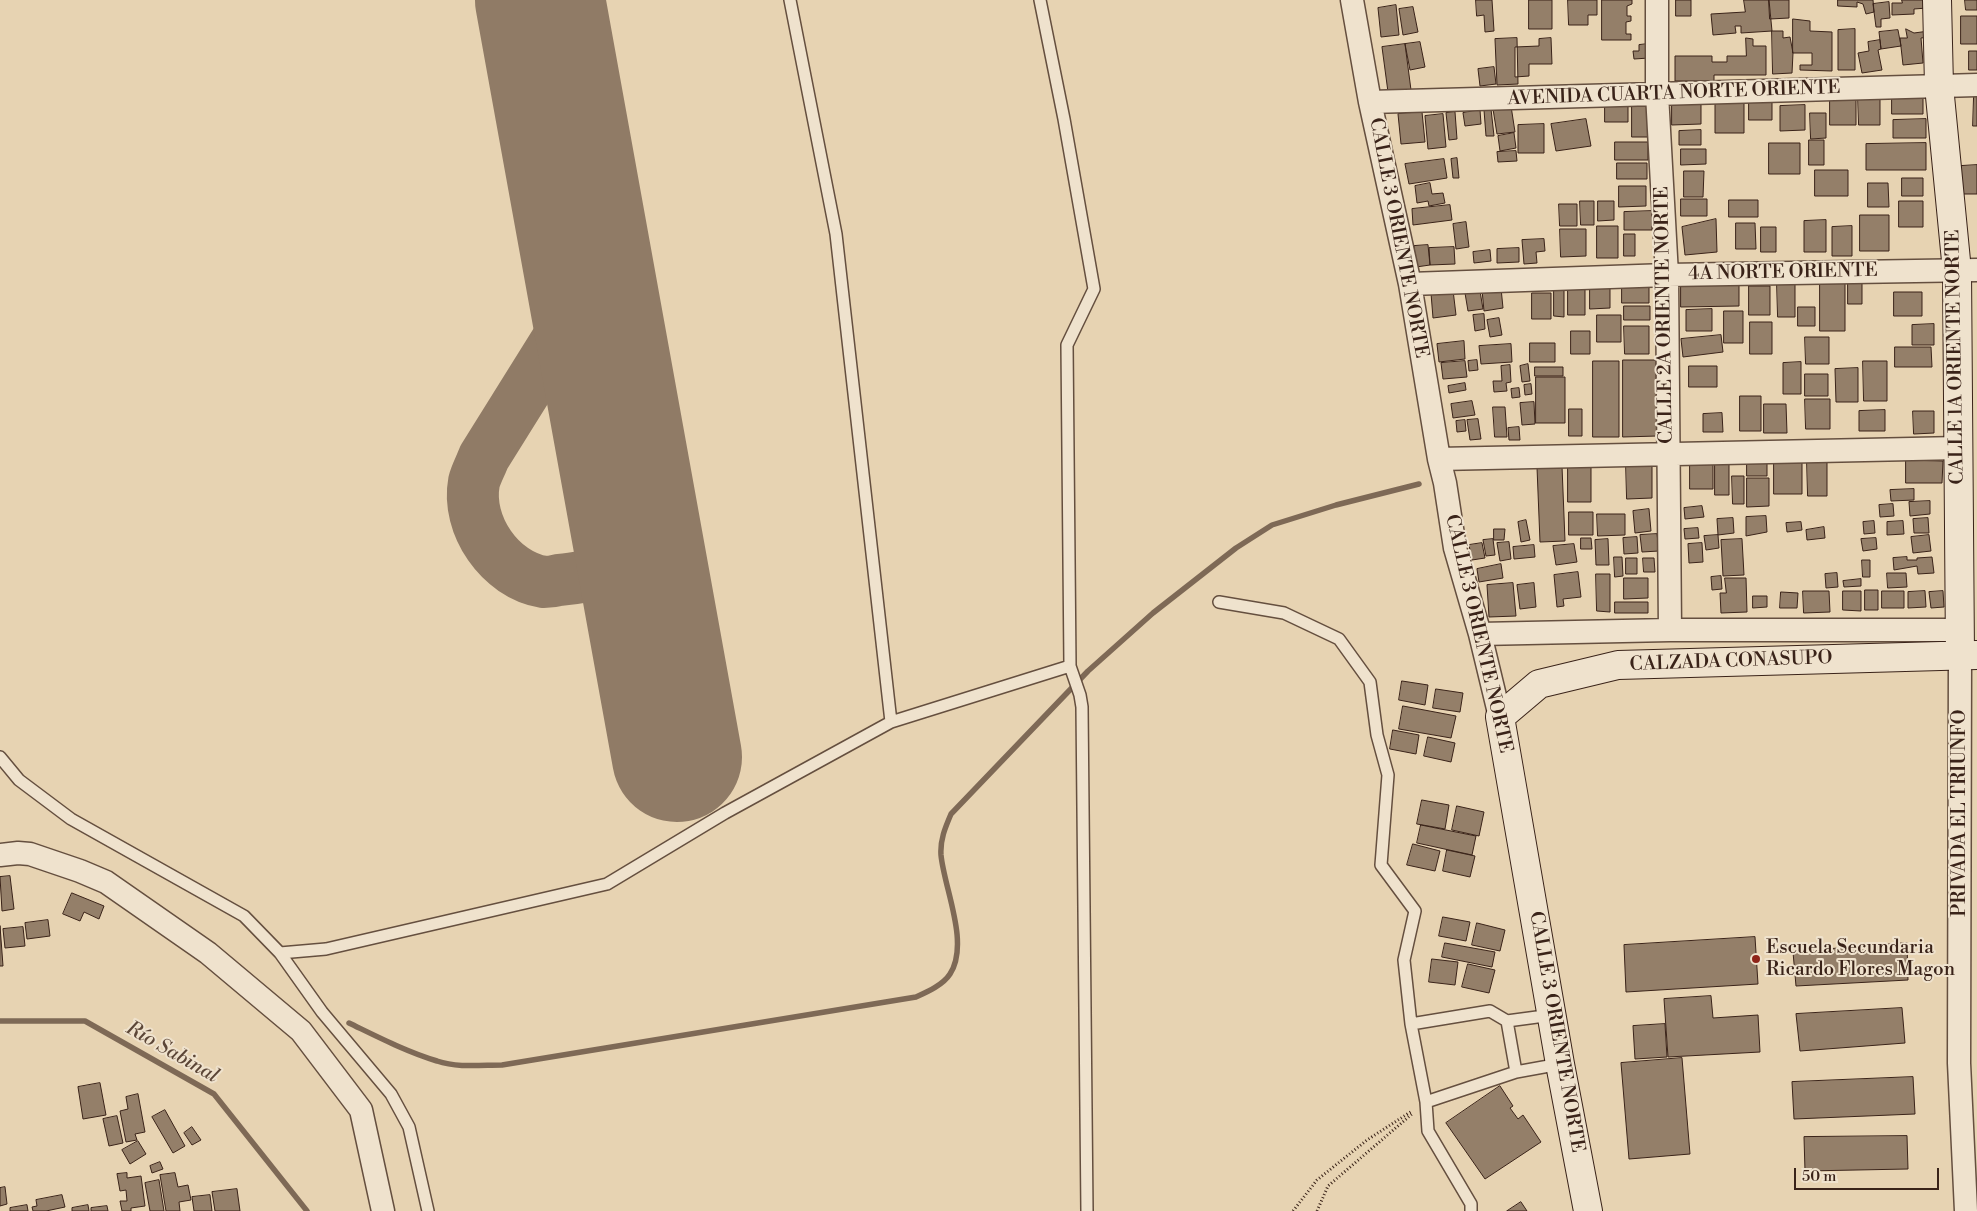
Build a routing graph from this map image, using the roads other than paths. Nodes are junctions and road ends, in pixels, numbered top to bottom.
1 (790, 0) edge
2 (1040, 0) edge
3 (1352, 0) edge
4 (1657, 0) edge
5 (1937, 0) edge
6 (1977, 85) edge
7 (1940, 86) junction
8 (1658, 94) junction
9 (1370, 102) junction
10 (1967, 270) edge
11 (1667, 274) junction
12 (1410, 284) junction
13 (1959, 448) junction
14 (1668, 454) junction
15 (1439, 459) junction
16 (1218, 602) dead end
17 (1670, 630) junction
18 (1480, 634) junction
19 (1965, 647) edge
20 (1071, 669) junction
21 (1500, 717) junction
22 (891, 722) junction
23 (0, 757) edge
24 (0, 855) edge
25 (280, 953) junction
26 (1552, 1014) junction
27 (1507, 1021) junction
28 (1411, 1024) junction
29 (1560, 1064) junction
30 (1516, 1072) junction
31 (1426, 1102) junction
32 (383, 1211) edge
33 (428, 1211) edge
34 (1087, 1211) edge
35 (1471, 1211) edge
36 (1588, 1211) edge
37 (1966, 1211) edge

1 - 22 lane
2 - 20 lane
3 - 9 street, CALLE 3 ORIENTE NORTE
4 - 8 street, CALLE 2A ORIENTE NORTE
5 - 7 street, CALLE 1A ORIENTE NORTE
6 - 7 street, AVENIDA CUARTA NORTE ORIENTE
7 - 8 street, AVENIDA CUARTA NORTE ORIENTE
7 - 10 street, CALLE 1A ORIENTE NORTE
8 - 9 street, AVENIDA CUARTA NORTE ORIENTE
8 - 11 street, CALLE 2A ORIENTE NORTE
9 - 12 street, CALLE 3 ORIENTE NORTE
10 - 11 street, 4A NORTE ORIENTE
10 - 13 street, CALLE 1A ORIENTE NORTE
11 - 12 street, 4A NORTE ORIENTE
11 - 14 street, CALLE 2A ORIENTE NORTE
12 - 15 street, CALLE 3 ORIENTE NORTE
13 - 14 street
13 - 19 street, CALLE 1A ORIENTE NORTE
14 - 15 street
14 - 17 street, CALLE 2A ORIENTE NORTE
15 - 18 street, CALLE 3 ORIENTE NORTE
16 - 28 lane
17 - 18 street
17 - 19 street
18 - 21 street, CALLE 3 ORIENTE NORTE
19 - 21 street, CALZADA CONASUPO
19 - 37 street, PRIVADA EL TRIUNFO
20 - 22 lane
20 - 34 lane
21 - 26 street, CALLE 3 ORIENTE NORTE
22 - 25 lane
23 - 25 lane
24 - 32 street
25 - 33 lane
26 - 27 lane
26 - 29 street, CALLE 3 ORIENTE NORTE
27 - 28 lane
27 - 30 lane
28 - 31 lane
29 - 30 lane
29 - 36 street, CALLE 3 ORIENTE NORTE
30 - 31 lane
31 - 35 lane

